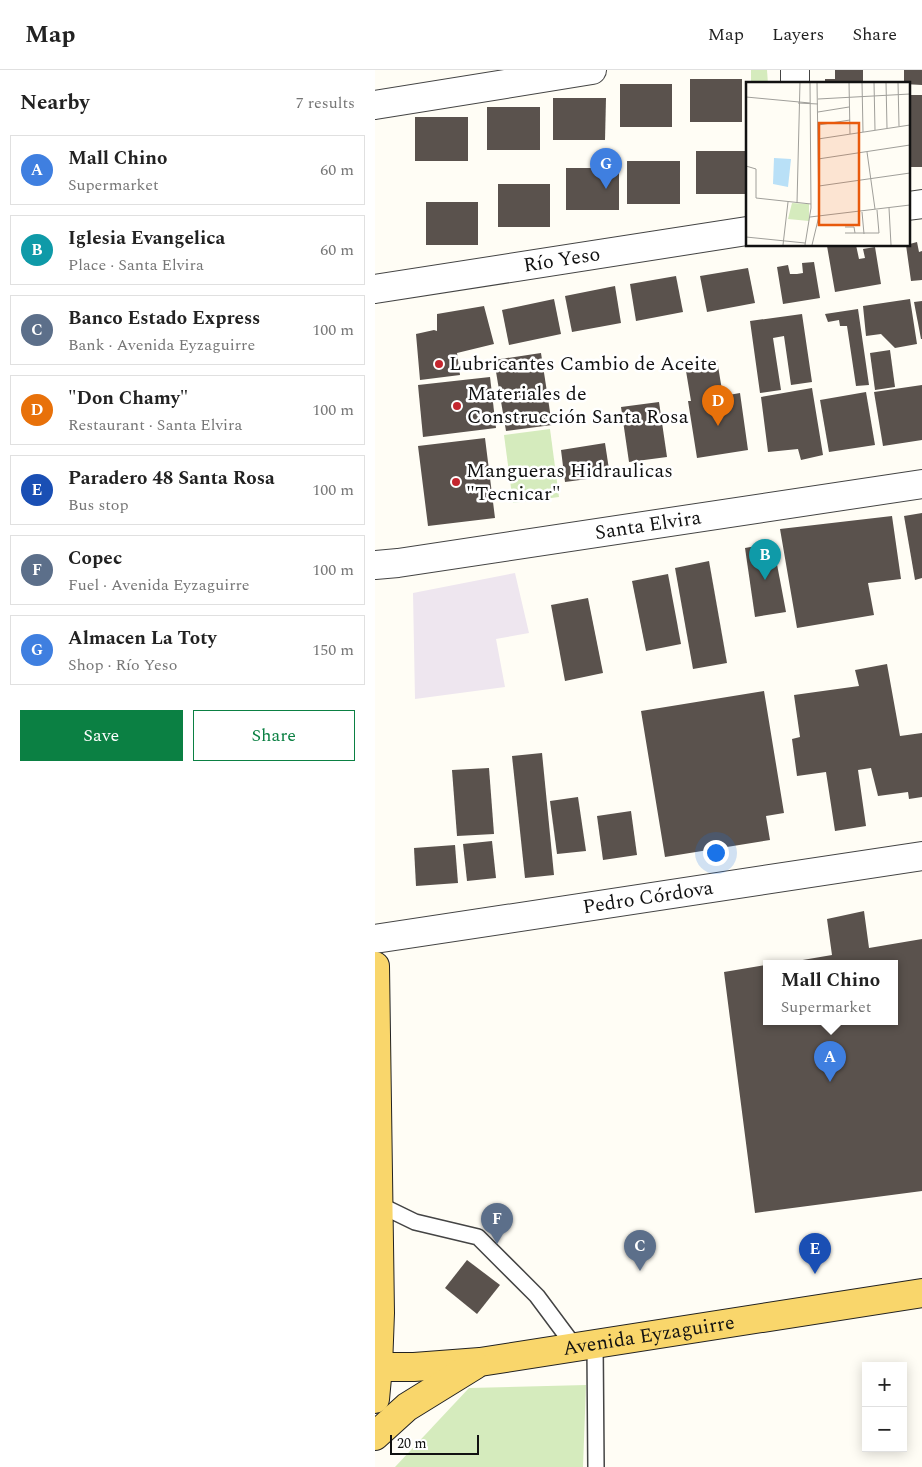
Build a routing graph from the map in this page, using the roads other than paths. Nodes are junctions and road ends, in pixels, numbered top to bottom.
1 (592, 70) edge
2 (375, 105) edge
3 (922, 204) edge
4 (909, 206) edge
5 (746, 231) edge
6 (375, 289) edge
7 (922, 484) edge
8 (375, 565) edge
9 (922, 856) edge
10 (375, 939) edge
11 (375, 966) edge
12 (378, 1204) junction
13 (922, 1294) edge
14 (585, 1345) junction
15 (480, 1362) junction
16 (377, 1367) edge
17 (375, 1399) edge
18 (375, 1436) edge
19 (596, 1467) edge

1 - 2 street
3 - 4 street
5 - 6 street, Río Yeso
7 - 8 street, Santa Elvira
9 - 10 street, Pedro Córdova
11 - 12 main road
12 - 14 lane
12 - 16 main road
13 - 14 main road, Avenida Eyzaguirre
14 - 15 main road, Avenida Eyzaguirre
14 - 19 lane
15 - 16 main road, Avenida Eyzaguirre
15 - 18 main road
16 - 17 main road

